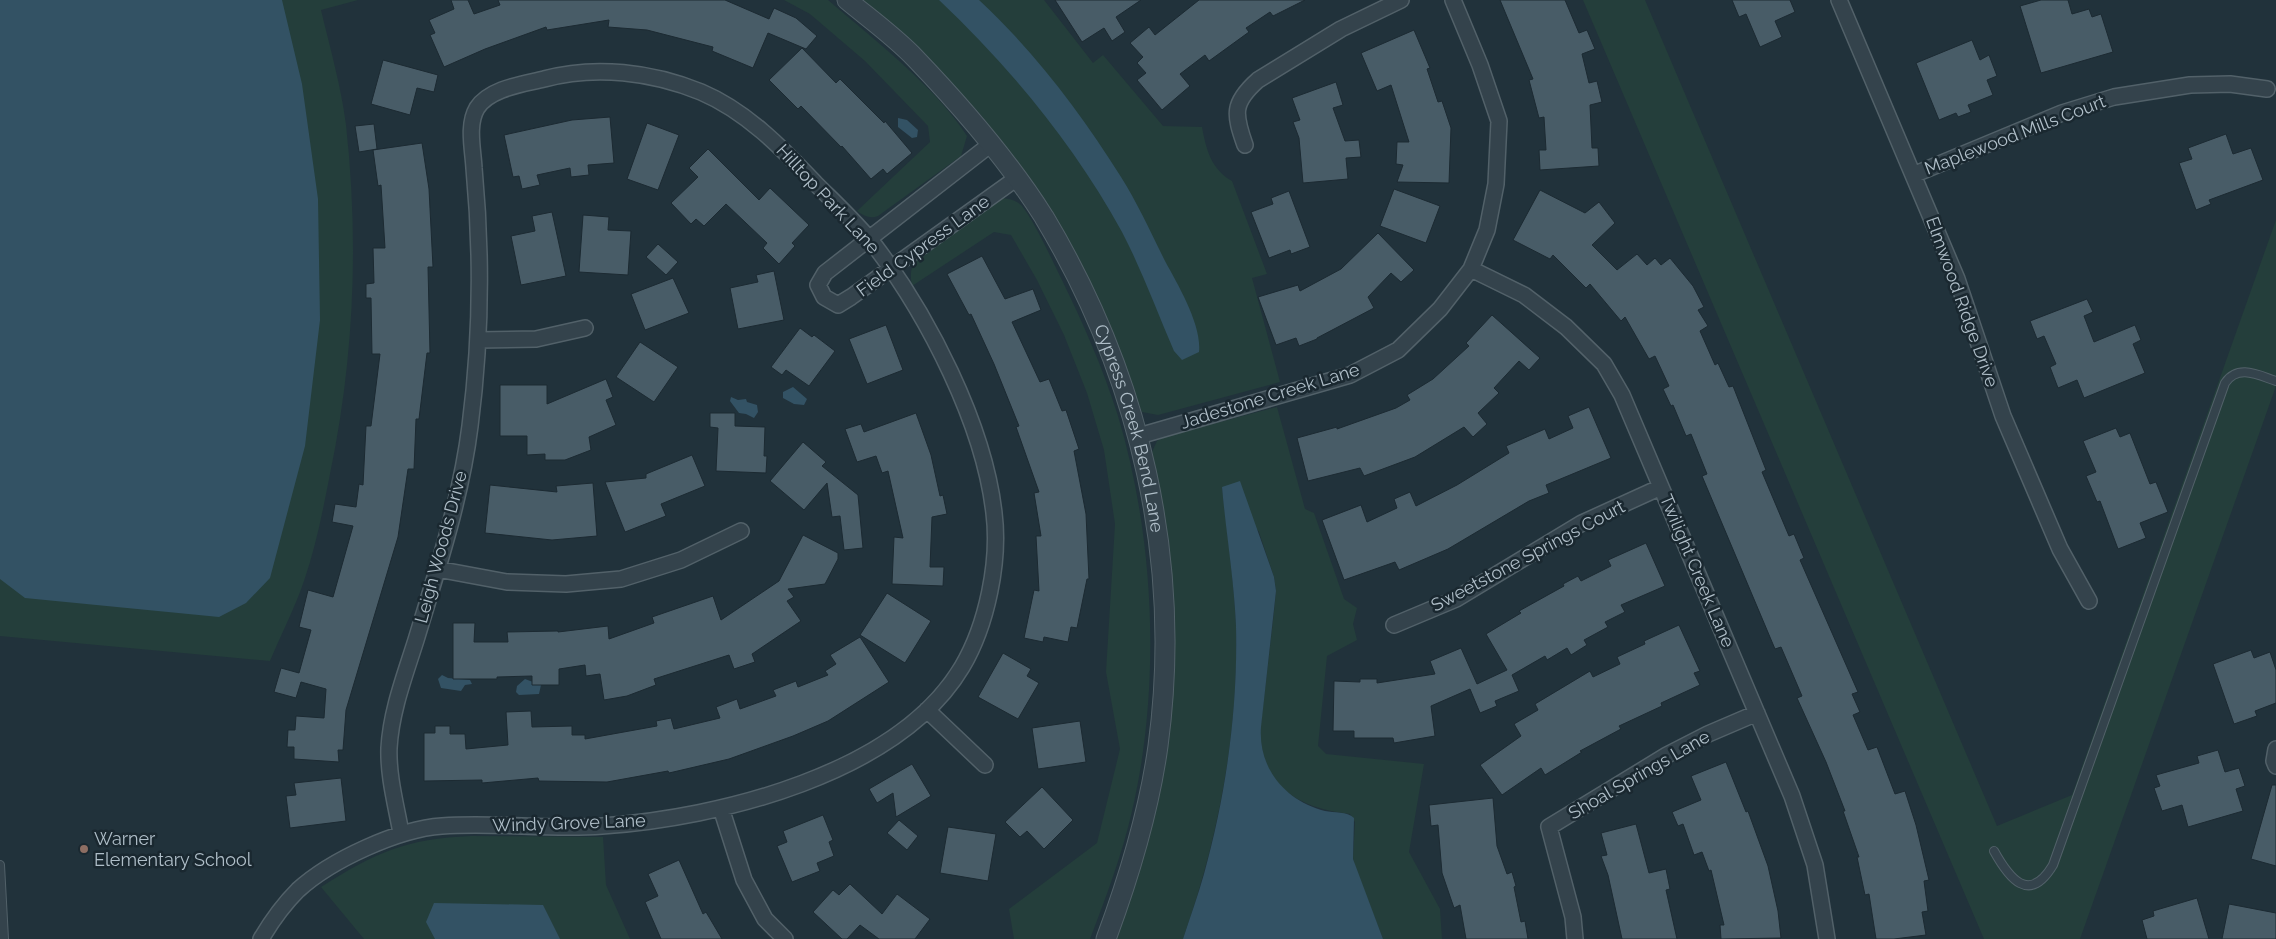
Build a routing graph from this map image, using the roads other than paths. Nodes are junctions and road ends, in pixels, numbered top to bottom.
1 (847, 0) edge
2 (1401, 0) edge
3 (1453, 0) edge
4 (1839, 0) edge
5 (2267, 89) dead end
6 (477, 108) joint
7 (991, 144) junction
8 (1245, 145) dead end
9 (1913, 175) junction
10 (1017, 178) junction
11 (870, 239) junction
12 (1471, 269) junction
13 (892, 270) junction
14 (585, 328) dead end
15 (479, 340) junction
16 (2276, 381) edge
17 (1139, 436) junction
18 (1661, 486) junction
19 (741, 531) dead end
20 (437, 569) junction
21 (2089, 601) dead end
22 (1394, 625) dead end
23 (961, 668) joint
24 (927, 710) junction
25 (1757, 713) junction
26 (2276, 749) edge
27 (985, 765) dead end
28 (2276, 766) edge
29 (721, 808) junction
30 (401, 833) junction
31 (1994, 851) dead end
32 (0, 865) edge
33 (4, 939) edge
34 (261, 939) edge
35 (785, 939) edge
36 (1106, 939) edge
37 (1575, 939) edge
38 (1827, 939) edge

1 - 7 street, Cypress Creek Bend Lane
2 - 8 street
3 - 12 street, Jadestone Creek Lane
4 - 9 street, Elmwood Ridge Drive
5 - 9 street, Maplewood Mills Court
6 - 11 street, Hilltop Park Lane
6 - 15 street, Leigh Woods Drive
7 - 10 street, Cypress Creek Bend Lane
7 - 11 street, Field Cypress Lane
9 - 21 street, Elmwood Ridge Drive
10 - 13 street, Field Cypress Lane
10 - 17 street, Cypress Creek Bend Lane
11 - 13 street, Hilltop Park Lane
11 - 13 street, Field Cypress Lane
12 - 17 street, Jadestone Creek Lane
12 - 18 street, Twilight Creek Lane
13 - 23 street, Hilltop Park Lane
14 - 15 street
15 - 20 street, Leigh Woods Drive
16 - 31 lane
17 - 36 street, Cypress Creek Bend Lane
18 - 22 street, Sweetstone Springs Court
18 - 25 street, Twilight Creek Lane
19 - 20 street
20 - 30 street, Leigh Woods Drive
23 - 24 street, Windy Grove Lane
24 - 27 street
24 - 29 street, Windy Grove Lane
25 - 37 street, Shoal Springs Lane
25 - 38 street, Twilight Creek Lane
26 - 28 street
29 - 30 street, Windy Grove Lane
29 - 35 street
30 - 34 street, Windy Grove Lane
32 - 33 lane

